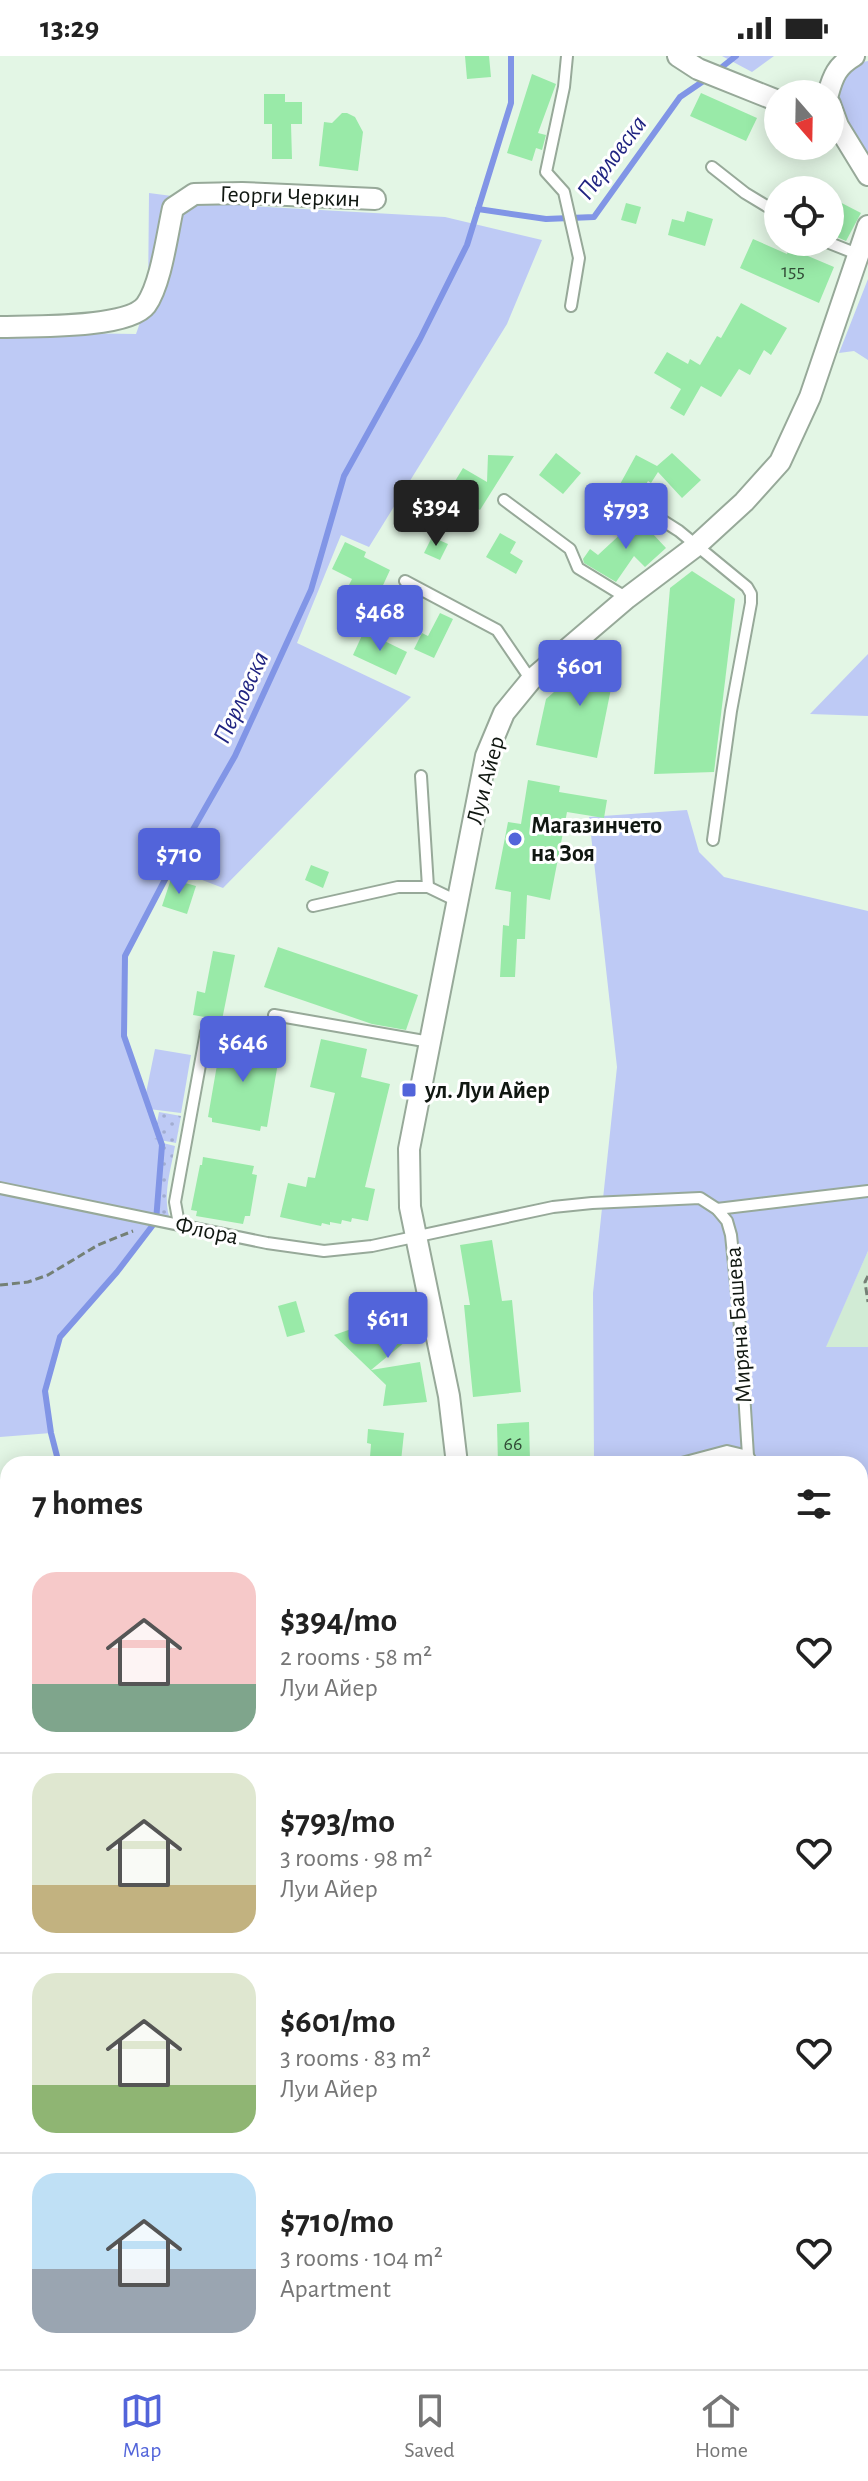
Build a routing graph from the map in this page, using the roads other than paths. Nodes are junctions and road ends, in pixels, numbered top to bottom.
1 (567, 56) edge
2 (678, 56) edge
3 (854, 56) edge
4 (832, 80) edge
5 (764, 95) edge
6 (844, 139) edge
7 (712, 167) dead end
8 (868, 175) edge
9 (375, 199) dead end
10 (764, 205) edge
11 (868, 226) edge
12 (844, 249) edge
13 (857, 254) junction
14 (571, 306) dead end
15 (0, 327) edge
16 (504, 500) dead end
17 (646, 510) dead end
18 (696, 546) junction
19 (405, 581) dead end
20 (627, 598) junction
21 (531, 680) junction
22 (421, 776) dead end
23 (713, 840) dead end
24 (428, 887) junction
25 (457, 901) junction
26 (313, 906) dead end
27 (274, 1015) dead end
28 (206, 1032) dead end
29 (430, 1042) junction
30 (0, 1188) edge
31 (868, 1191) edge
32 (717, 1209) junction
33 (179, 1224) junction
34 (415, 1236) junction
35 (456, 1456) edge
36 (708, 1456) edge
37 (740, 1456) edge
38 (750, 1456) edge

1 - 14 lane
2 - 5 street
3 - 4 street
6 - 8 street
7 - 10 lane
9 - 15 street, Георги Черкин
11 - 13 street, Луи Айер
12 - 13 lane
13 - 18 street, Луи Айер
16 - 20 lane
17 - 18 lane
18 - 20 street, Луи Айер
18 - 23 lane
19 - 21 lane
20 - 21 street, Луи Айер
21 - 25 street, Луи Айер
22 - 24 lane
24 - 25 lane
24 - 26 lane
25 - 29 street, Луи Айер
27 - 29 lane
28 - 33 lane
29 - 34 street, Луи Айер
30 - 33 lane, Флора
31 - 32 lane
32 - 34 lane
32 - 38 lane, Миряна Башева
33 - 34 lane, Флора
34 - 35 street, Луи Айер
36 - 37 lane

